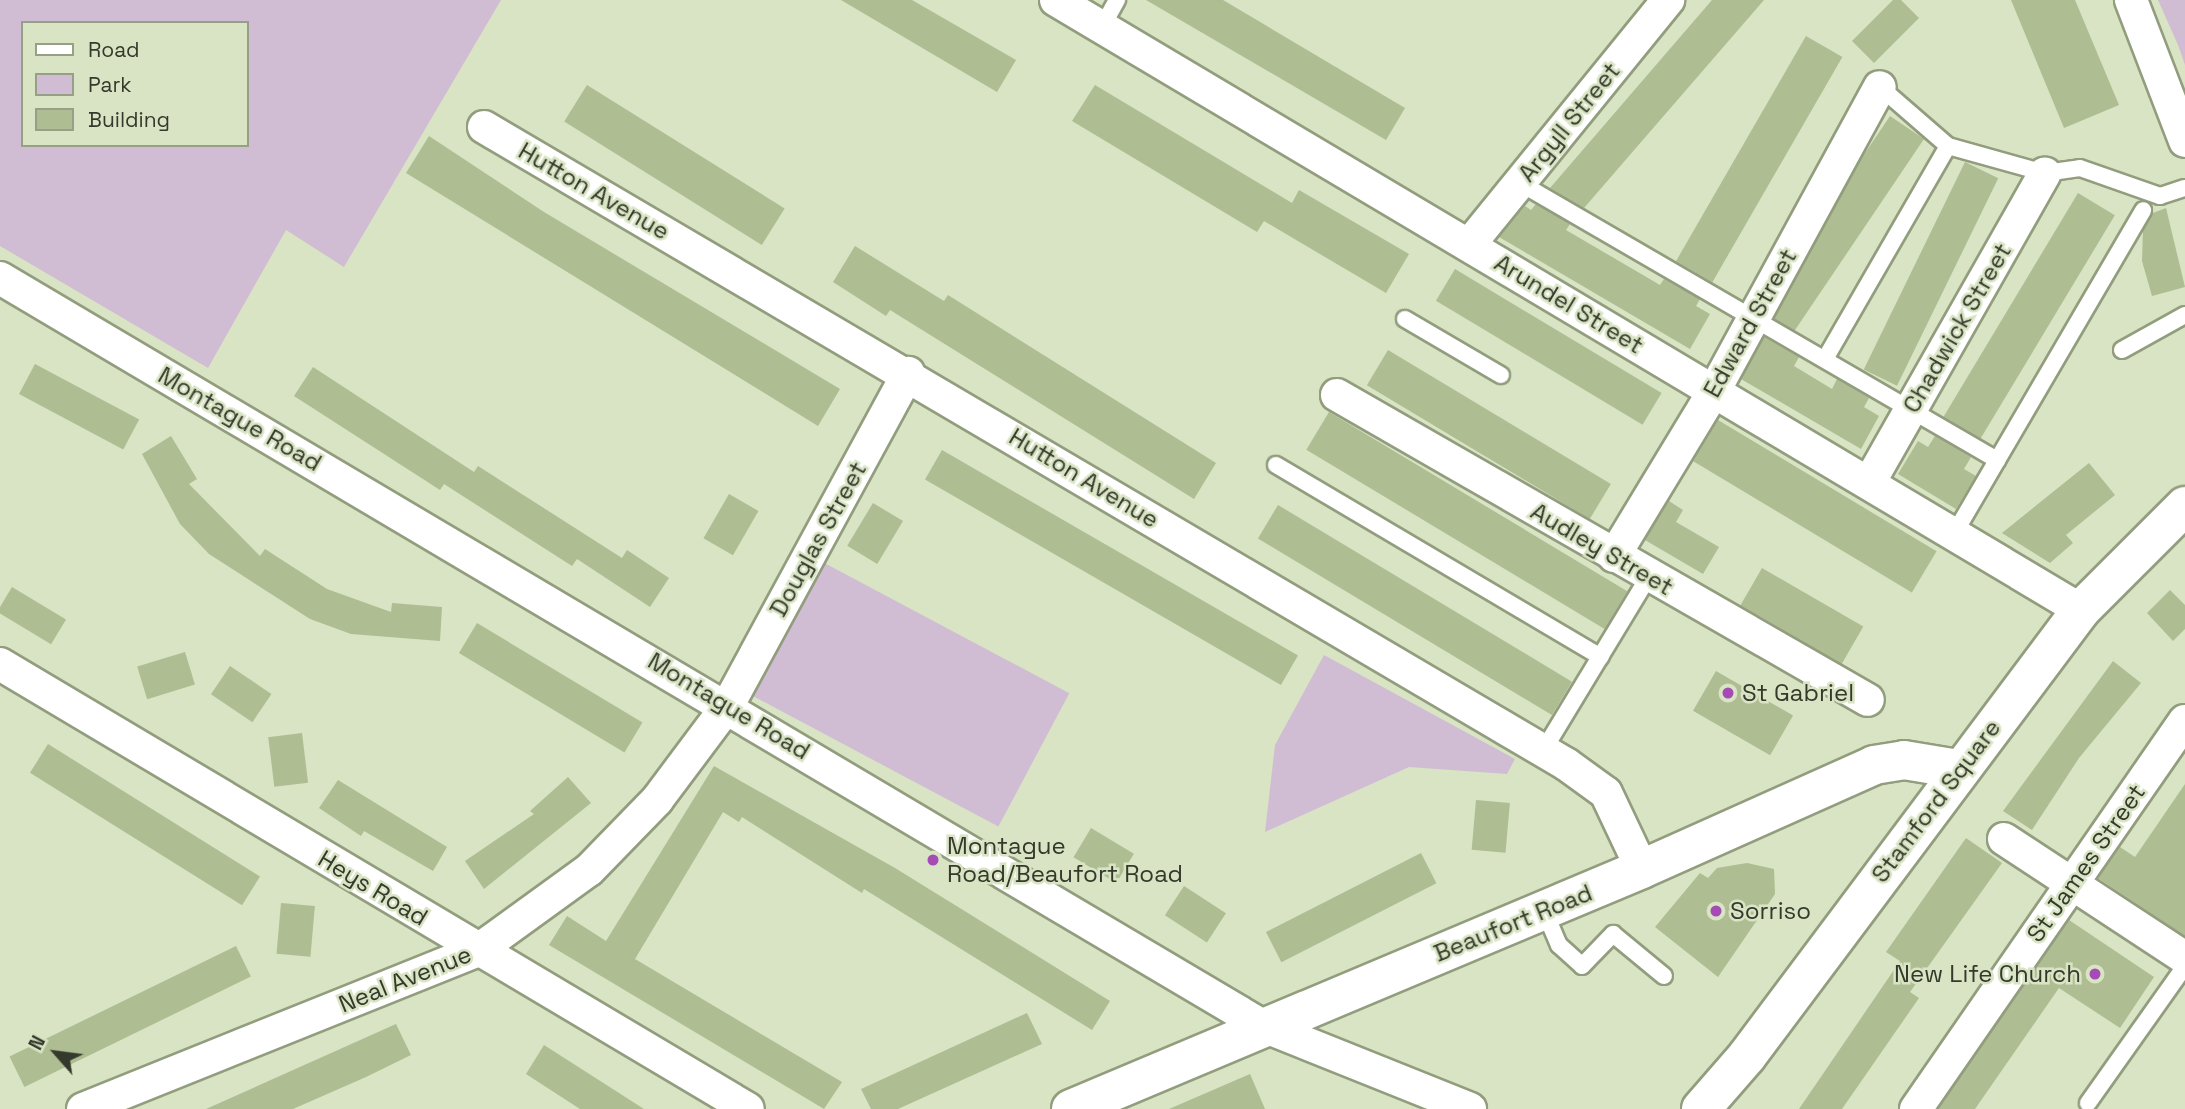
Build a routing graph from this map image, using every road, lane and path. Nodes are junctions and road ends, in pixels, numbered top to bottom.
1 (1056, 0) edge
2 (1117, 0) edge
3 (1668, 0) edge
4 (2131, 0) edge
5 (1101, 27) junction
6 (1880, 87) joint
7 (484, 127) dead end
8 (2185, 141) edge
9 (1948, 146) junction
10 (2045, 173) junction
11 (1520, 183) junction
12 (2185, 188) edge
13 (2143, 210) dead end
14 (1469, 245) junction
15 (3, 287) edge
16 (2185, 315) edge
17 (1754, 317) junction
18 (1405, 318) dead end
19 (2122, 350) dead end
20 (1825, 359) junction
21 (908, 373) junction
22 (1501, 375) dead end
23 (1714, 391) junction
24 (1338, 395) dead end
25 (1911, 410) junction
26 (1997, 460) junction
27 (1276, 465) dead end
28 (1869, 482) junction
29 (2185, 506) edge
30 (1954, 534) junction
31 (1615, 556) junction
32 (1649, 576) junction
33 (2081, 610) junction
34 (1601, 656) junction
35 (0, 664) edge
36 (1868, 700) dead end
37 (727, 705) junction
38 (2185, 722) edge
39 (1543, 751) junction
40 (1958, 769) junction
41 (2004, 839) dead end
42 (1642, 869) junction
43 (2071, 883) junction
44 (1544, 910) junction
45 (477, 951) junction
46 (2185, 958) edge
47 (2185, 966) edge
48 (1664, 975) dead end
49 (1263, 1026) junction
50 (2088, 1103) dead end
51 (83, 1109) edge
52 (748, 1109) edge
53 (1071, 1109) edge
54 (1469, 1109) edge
55 (1701, 1109) edge
56 (1916, 1109) edge

1 - 5 street, Arundel Street
2 - 5 lane
3 - 11 street, Argyll Street
4 - 8 street
5 - 14 street, Arundel Street
6 - 9 lane
6 - 17 street, Edward Street
7 - 21 street, Hutton Avenue
9 - 10 lane
9 - 20 lane
10 - 12 lane
10 - 25 street, Chadwick Street
11 - 14 street, Argyll Street
11 - 17 lane
13 - 26 lane
14 - 23 street, Arundel Street
15 - 37 street, Montague Road
16 - 19 lane
17 - 20 lane
17 - 23 street, Edward Street
18 - 22 lane
20 - 25 lane
21 - 37 street, Douglas Street
21 - 39 street, Hutton Avenue
23 - 28 street, Arundel Street
23 - 31 street, Edward Street
24 - 31 street, Audley Street
25 - 26 lane
25 - 28 street, Chadwick Street
26 - 30 lane
27 - 34 lane
28 - 30 street, Arundel Street
29 - 33 main road, Stamford Square
30 - 33 street, Arundel Street
31 - 32 street, Audley Street
32 - 34 lane
32 - 36 street, Audley Street
33 - 40 main road, Stamford Square
34 - 39 lane
35 - 45 street, Heys Road
37 - 45 street, Neal Avenue
37 - 49 street, Montague Road
38 - 43 street, St James Street
39 - 42 street, Hutton Avenue
40 - 42 main road, Beaufort Road
40 - 55 main road, Stamford Square
41 - 43 street
42 - 44 main road, Beaufort Road
43 - 46 street
43 - 56 street, St James Street
44 - 48 lane
44 - 49 main road, Beaufort Road
45 - 51 street, Neal Avenue
45 - 52 street, Heys Road
47 - 50 lane
49 - 53 main road, Beaufort Road
49 - 54 street, Montague Road

